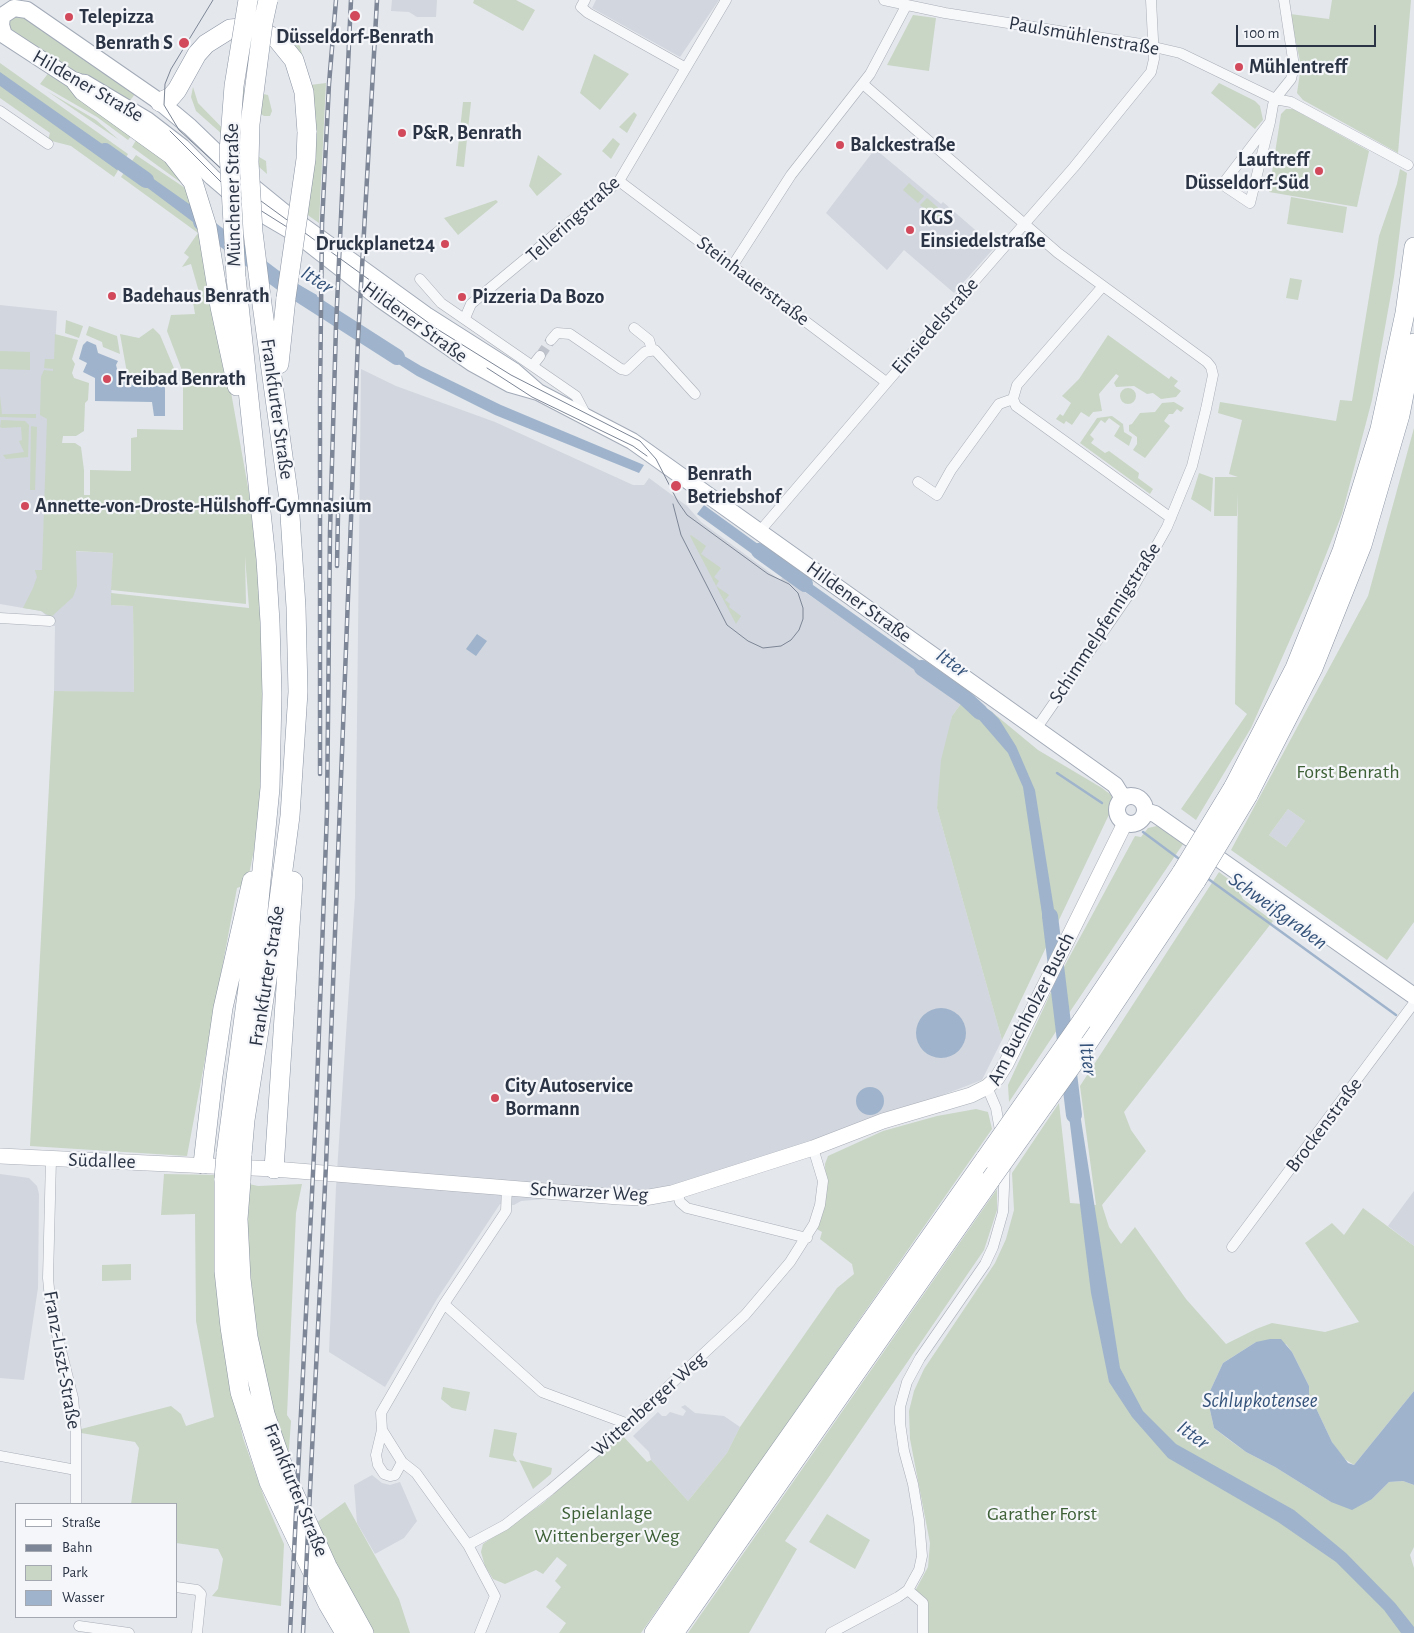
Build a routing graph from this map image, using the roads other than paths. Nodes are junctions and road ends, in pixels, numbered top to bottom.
1 (12, 0) edge
2 (248, 0) edge
3 (268, 0) edge
4 (726, 0) edge
5 (884, 0) edge
6 (1151, 0) edge
7 (1284, 0) edge
8 (583, 4) edge
9 (906, 6) junction
10 (28, 10) junction
11 (2, 34) edge
12 (1153, 47) junction
13 (686, 68) junction
14 (76, 82) junction
15 (863, 84) junction
16 (142, 91) junction
17 (1275, 99) junction
18 (160, 102) junction
19 (125, 106) junction
20 (0, 111) edge
21 (1270, 122) junction
22 (48, 144) dead end
23 (1408, 165) dead end
24 (619, 181) junction
25 (1025, 223) junction
26 (1414, 247) edge
27 (733, 265) junction
28 (420, 279) dead end
29 (1103, 286) junction
30 (261, 297) joint
31 (465, 318) junction
32 (634, 328) dead end
33 (551, 340) tunnel mouth
34 (1414, 343) edge
35 (652, 350) junction
36 (274, 382) junction
37 (886, 382) junction
38 (538, 392) junction
39 (695, 394) dead end
40 (1013, 399) junction
41 (587, 417) junction
42 (257, 481) junction
43 (918, 482) dead end
44 (1171, 518) junction
45 (760, 531) junction
46 (0, 618) edge
47 (50, 621) dead end
48 (1036, 729) junction
49 (1241, 792) junction
50 (1123, 798) junction
51 (1145, 811) junction
52 (290, 816) junction
53 (1124, 823) junction
54 (261, 871) junction
55 (1189, 877) junction
56 (1414, 996) edge
57 (1414, 1003) edge
58 (987, 1087) junction
59 (813, 1148) junction
60 (234, 1154) junction
61 (0, 1156) edge
62 (51, 1159) junction
63 (203, 1164) junction
64 (274, 1169) junction
65 (232, 1180) junction
66 (507, 1187) junction
67 (677, 1191) junction
68 (807, 1238) junction
69 (1232, 1247) dead end
70 (444, 1304) junction
71 (628, 1424) junction
72 (382, 1430) junction
73 (0, 1456) edge
74 (402, 1462) junction
75 (76, 1470) junction
76 (76, 1503) edge
77 (468, 1545) junction
78 (178, 1587) edge
79 (908, 1590) junction
80 (328, 1604) junction
81 (79, 1625) edge
82 (129, 1633) edge
83 (197, 1633) edge
84 (340, 1633) edge
85 (345, 1633) edge
86 (364, 1633) edge
87 (480, 1633) edge
88 (654, 1633) edge
89 (674, 1633) edge
90 (831, 1633) edge
91 (923, 1633) edge

1 - 10 main road, Hildener Straße
2 - 42 highway, Münchener Straße, bridge
3 - 30 highway, Münchener Straße, bridge
4 - 13 street, Telleringstraße
5 - 9 street, Paulsmühlenstraße
6 - 12 street, Einsiedelstraße
7 - 17 street
8 - 13 street
9 - 12 street, Paulsmühlenstraße
9 - 15 street
10 - 11 main road, Hildener Straße
10 - 16 main road, Hildener Straße
11 - 14 main road, Hildener Straße
12 - 17 street, Paulsmühlenstraße
12 - 25 street, Einsiedelstraße
13 - 24 street, Telleringstraße
14 - 19 main road, Hildener Straße
14 - 42 highway
15 - 25 street, Schimmelpfennigstraße
15 - 27 street
16 - 18 main road, Hildener Straße
16 - 19 main road
17 - 21 street
17 - 23 street, Paulsmühlenstraße
18 - 36 highway, bridge
18 - 38 main road, Hildener Straße
19 - 38 main road, Hildener Straße
20 - 22 street
21 - 21 street
24 - 27 street, Steinhauerstraße
24 - 31 street, Telleringstraße
25 - 29 street, Schimmelpfennigstraße
25 - 37 street, Einsiedelstraße
26 - 49 highway
27 - 37 street, Steinhauerstraße
28 - 31 street, Hildener Straße
29 - 40 street
29 - 44 street, Schimmelpfennigstraße
30 - 36 highway, Frankfurter Straße
31 - 41 street, Hildener Straße
32 - 35 street
33 - 35 street
34 - 49 highway
35 - 39 street
36 - 52 highway, Frankfurter Straße
37 - 45 street, Einsiedelstraße
38 - 41 main road, Hildener Straße
40 - 43 street
40 - 44 street
41 - 45 main road, Hildener Straße
42 - 54 highway, Frankfurter Straße
44 - 48 street, Schimmelpfennigstraße
45 - 48 main road, Hildener Straße
46 - 47 street
48 - 50 main road, Hildener Straße
49 - 55 highway, bridge
50 - 51 main road, Hildener Straße
50 - 53 main road
51 - 53 main road
51 - 56 main road, Hildener Straße
52 - 60 highway, Frankfurter Straße
52 - 64 highway
53 - 58 main road, Am Buchholzer Busch
54 - 60 highway, Frankfurter Straße
54 - 63 highway
55 - 88 highway, bridge
55 - 89 highway, bridge
57 - 69 street, Brockenstraße
58 - 59 main road, Schwarzer Weg
58 - 79 street, Am Buchholzer Busch
59 - 67 main road, Schwarzer Weg
59 - 68 street, Wittenberger Weg
60 - 65 highway, Frankfurter Straße, bridge
61 - 62 main road, Südallee
62 - 63 main road, Südallee
62 - 75 street, Franz-Liszt-Straße
63 - 64 main road, Schwarzer Weg
64 - 66 main road, Schwarzer Weg
65 - 80 highway, Frankfurter Straße
65 - 86 highway, Frankfurter Straße
66 - 67 main road, Schwarzer Weg
66 - 70 street
67 - 68 street
68 - 71 street, Wittenberger Weg
70 - 71 street
70 - 72 street
71 - 77 street, Wittenberger Weg
72 - 74 street
72 - 74 street
73 - 75 street
74 - 77 street
75 - 76 street, Franz-Liszt-Straße
77 - 87 street
78 - 83 street
79 - 90 street
79 - 91 street
80 - 84 highway
80 - 85 highway, Frankfurter Straße
81 - 82 street

